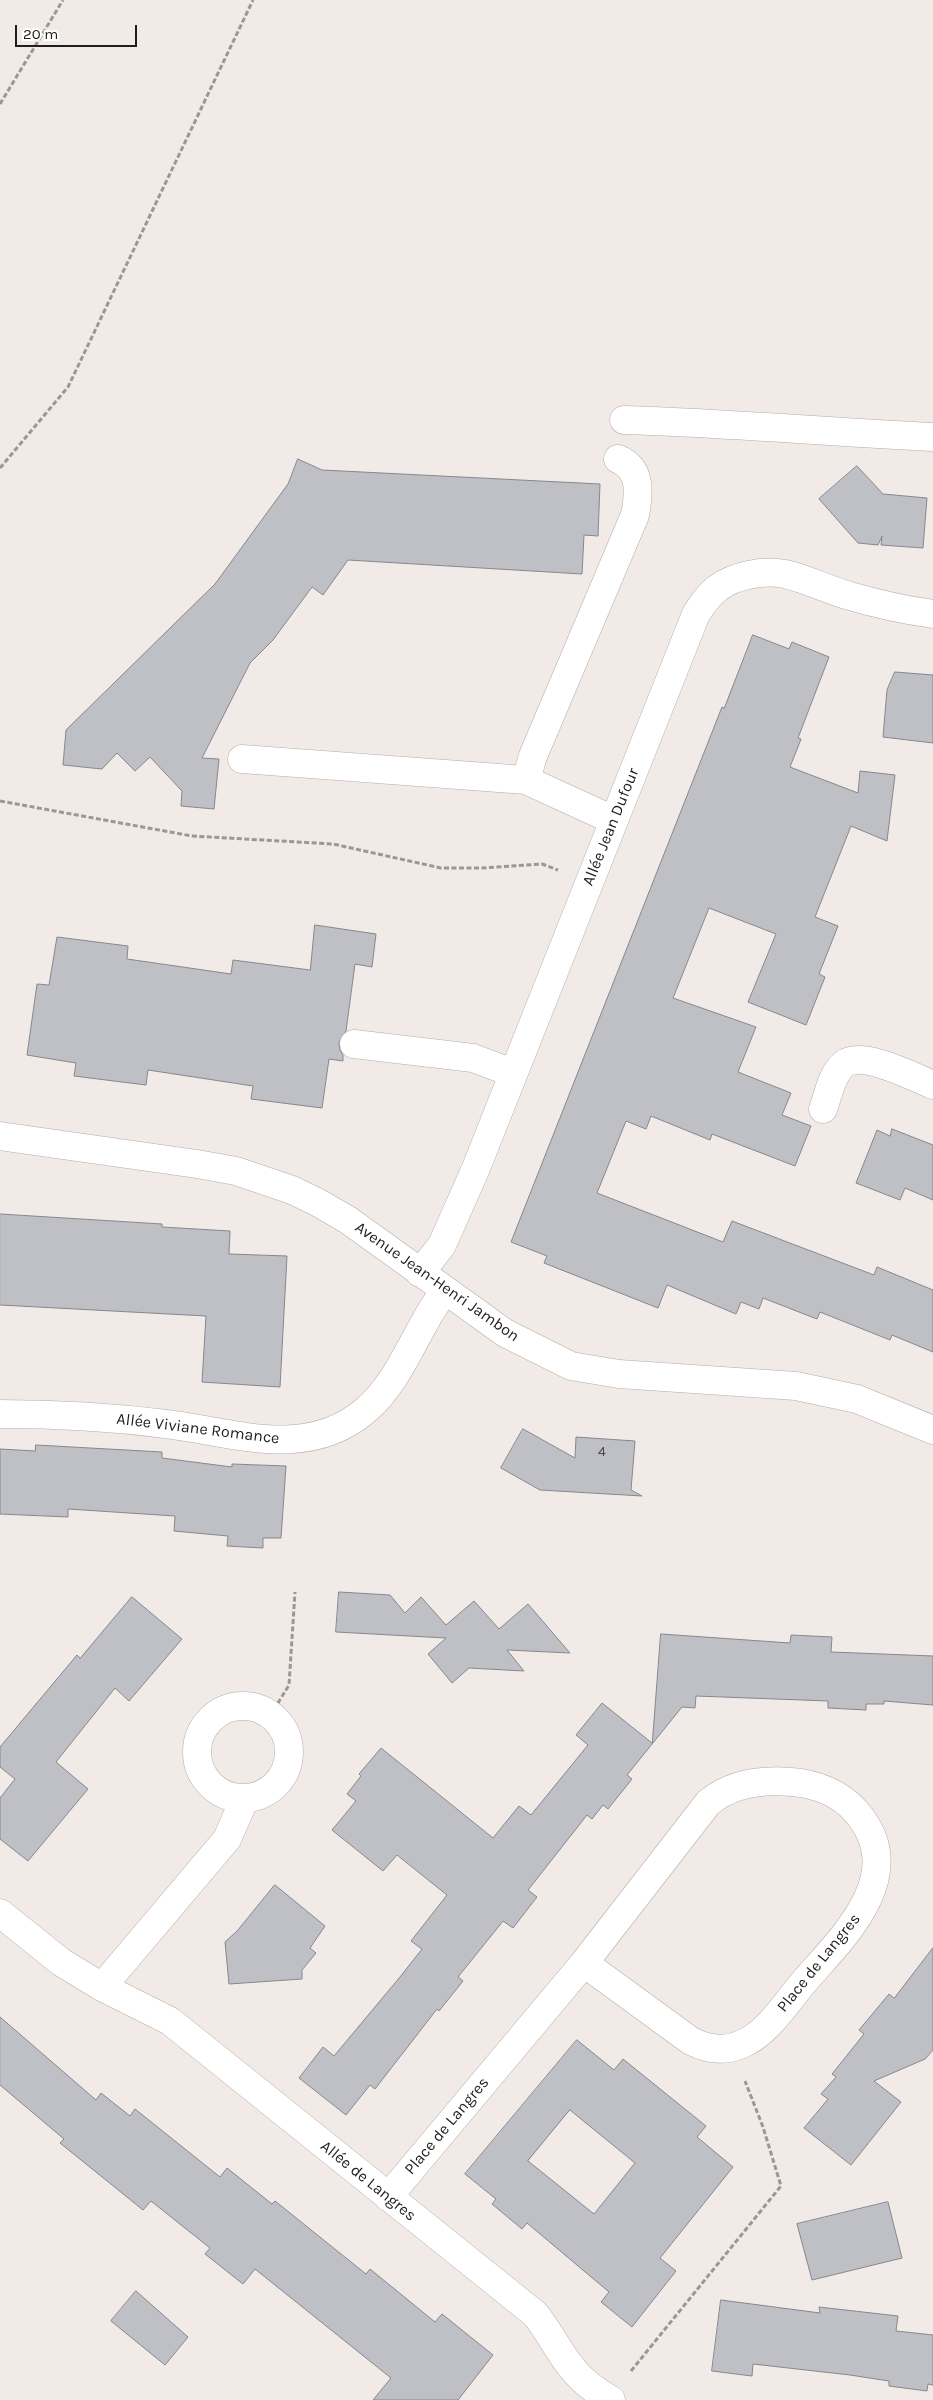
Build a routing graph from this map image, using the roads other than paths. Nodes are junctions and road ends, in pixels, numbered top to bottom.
1 (624, 420) dead end
2 (933, 437) edge
3 (618, 459) dead end
4 (933, 614) edge
5 (242, 759) dead end
6 (526, 780) junction
7 (613, 820) junction
8 (354, 1044) dead end
9 (514, 1073) junction
10 (933, 1084) edge
11 (822, 1110) dead end
12 (0, 1136) edge
13 (420, 1273) junction
14 (444, 1291) junction
15 (0, 1414) edge
16 (933, 1430) edge
17 (245, 1798) junction
18 (0, 1913) edge
19 (584, 1963) junction
20 (102, 1987) junction
21 (388, 2197) junction
22 (610, 2399) edge

1 - 2 street
3 - 6 street
4 - 7 street, Allée Jean Dufour
5 - 6 street
6 - 7 street
7 - 9 street, Allée Jean Dufour
8 - 9 street
9 - 13 street, Allée Jean Dufour
10 - 11 street
12 - 13 street, Avenue Jean-Henri Jambon
13 - 14 street, Avenue Jean-Henri Jambon
14 - 15 street, Allée Viviane Romance
14 - 16 street, Avenue Jean-Henri Jambon
17 - 17 street
17 - 20 street
18 - 20 street, Allée de Langres
19 - 19 street, Place de Langres
19 - 21 street, Place de Langres
20 - 21 street, Allée de Langres
21 - 22 street, Allée de Langres

